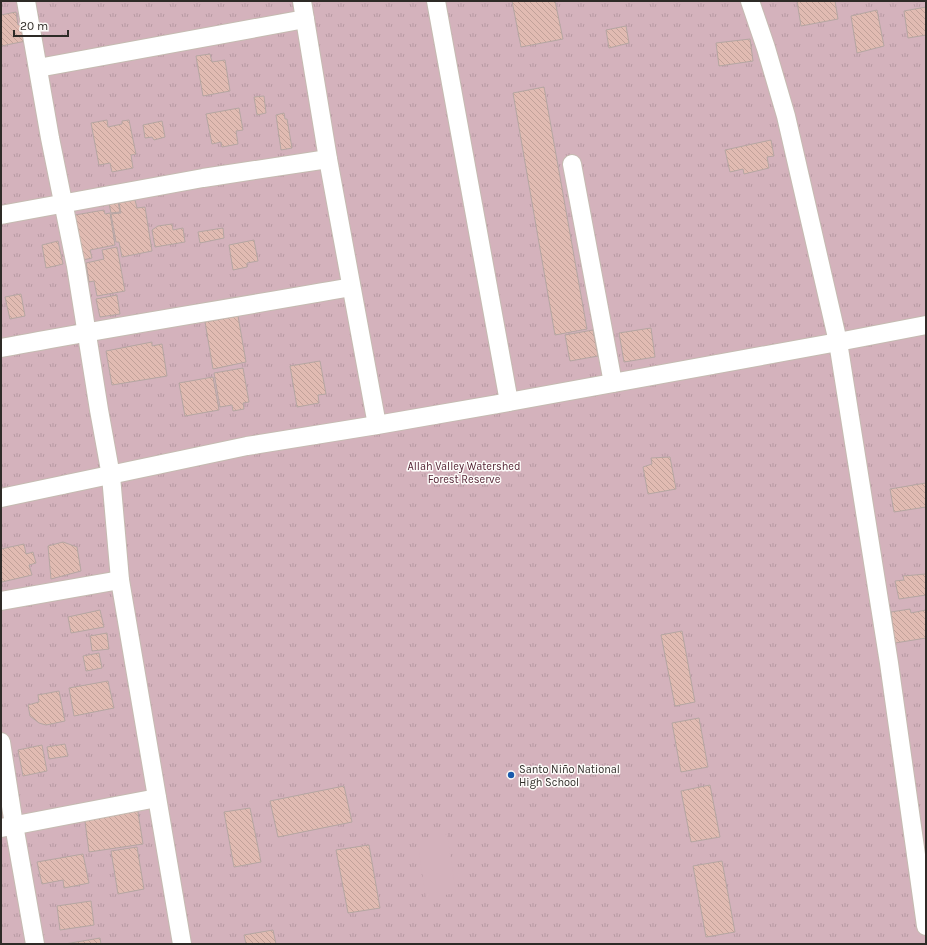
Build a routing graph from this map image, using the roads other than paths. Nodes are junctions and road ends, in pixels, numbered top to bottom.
1 (26, 1) edge
2 (302, 1) edge
3 (436, 1) edge
4 (750, 1) edge
5 (305, 19) junction
6 (38, 68) junction
7 (328, 159) junction
8 (572, 164) dead end
9 (63, 204) junction
10 (1, 215) edge
11 (351, 287) junction
12 (926, 325) edge
13 (87, 332) junction
14 (838, 342) junction
15 (1, 348) edge
16 (613, 383) junction
17 (509, 402) junction
18 (377, 425) junction
19 (111, 476) junction
20 (1, 498) edge
21 (120, 580) junction
22 (1, 601) edge
23 (1, 742) edge
24 (156, 798) junction
25 (7, 826) edge
26 (926, 926) edge
27 (35, 944) edge
28 (182, 944) edge

1 - 6 street
2 - 5 street
3 - 17 street
4 - 14 street
5 - 6 street
5 - 7 street
6 - 9 street
7 - 9 street
7 - 11 street
8 - 16 street
9 - 10 street
9 - 13 street
11 - 13 street
11 - 18 street
12 - 14 street
13 - 15 street
13 - 19 street
14 - 16 street
14 - 26 street
16 - 17 street
17 - 18 street
18 - 19 street
19 - 20 street
19 - 21 street
21 - 22 street
21 - 24 street
23 - 25 street
24 - 25 street
24 - 28 street
25 - 27 street

